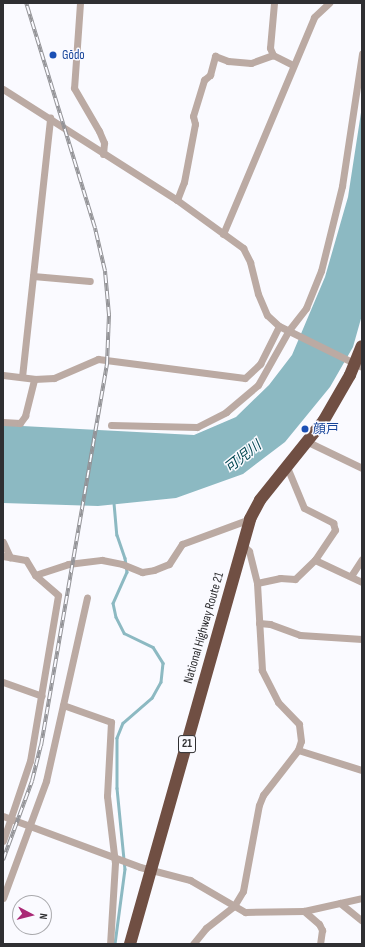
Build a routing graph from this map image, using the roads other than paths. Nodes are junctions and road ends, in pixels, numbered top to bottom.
1 (80, 3) edge
2 (274, 3) edge
3 (329, 3) edge
4 (362, 53) edge
5 (273, 55) junction
6 (293, 65) junction
7 (3, 89) edge
8 (50, 118) junction
9 (103, 154) junction
10 (177, 200) junction
11 (223, 234) junction
12 (33, 276) junction
13 (90, 281) dead end
14 (279, 326) junction
15 (289, 330) junction
16 (362, 346) edge
17 (355, 364) edge
18 (3, 375) edge
19 (22, 377) junction
20 (34, 379) junction
21 (3, 422) edge
22 (111, 426) dead end
23 (308, 442) junction
24 (362, 468) edge
25 (285, 470) junction
26 (250, 519) junction
27 (3, 542) edge
28 (242, 544) junction
29 (7, 557) edge
30 (362, 559) edge
31 (315, 560) junction
32 (35, 575) junction
33 (351, 576) junction
34 (362, 582) edge
35 (257, 583) junction
36 (87, 598) dead end
37 (259, 622) junction
38 (362, 639) edge
39 (3, 682) edge
40 (42, 696) junction
41 (63, 705) junction
42 (298, 750) junction
43 (362, 770) edge
44 (3, 816) edge
45 (11, 819) junction
46 (30, 826) junction
47 (3, 841) edge
48 (112, 857) junction
49 (151, 871) junction
50 (3, 898) edge
51 (362, 898) edge
52 (340, 903) junction
53 (234, 906) junction
54 (304, 912) junction
55 (362, 921) edge
56 (110, 944) edge
57 (130, 944) edge
58 (192, 944) edge
59 (320, 944) edge

1 - 9 street
2 - 5 street
3 - 6 street
4 - 15 street
5 - 6 street
5 - 10 street
6 - 11 street
7 - 8 street
8 - 9 street
8 - 12 street
9 - 10 street
10 - 11 street
11 - 14 street
12 - 13 street
12 - 19 street
14 - 15 street
14 - 20 street
15 - 17 street
15 - 22 street
16 - 17 highway, National Highway Route 21 / 21
17 - 23 highway, National Highway Route 21 / 21
18 - 19 street
19 - 20 street
20 - 21 street
23 - 24 street
23 - 25 highway, National Highway Route 21 / 21
25 - 26 highway, National Highway Route 21 / 21
25 - 31 street
26 - 28 highway, National Highway Route 21 / 21
26 - 32 street
27 - 29 street
28 - 35 street
28 - 49 highway, National Highway Route 21 / 21
29 - 32 street
30 - 33 street
31 - 33 street
31 - 35 street
32 - 40 street
33 - 34 street
35 - 37 street
36 - 41 street
37 - 38 street
37 - 42 street
39 - 40 street
40 - 45 street
41 - 46 street
41 - 48 street
42 - 43 street
42 - 53 street
44 - 45 street
45 - 46 street
45 - 47 street
46 - 48 street
46 - 50 street
48 - 49 street
48 - 56 street
49 - 53 street
49 - 57 highway, National Highway Route 21 / 21
51 - 52 street
52 - 54 street
52 - 55 street
53 - 54 street
53 - 58 street
54 - 59 street

